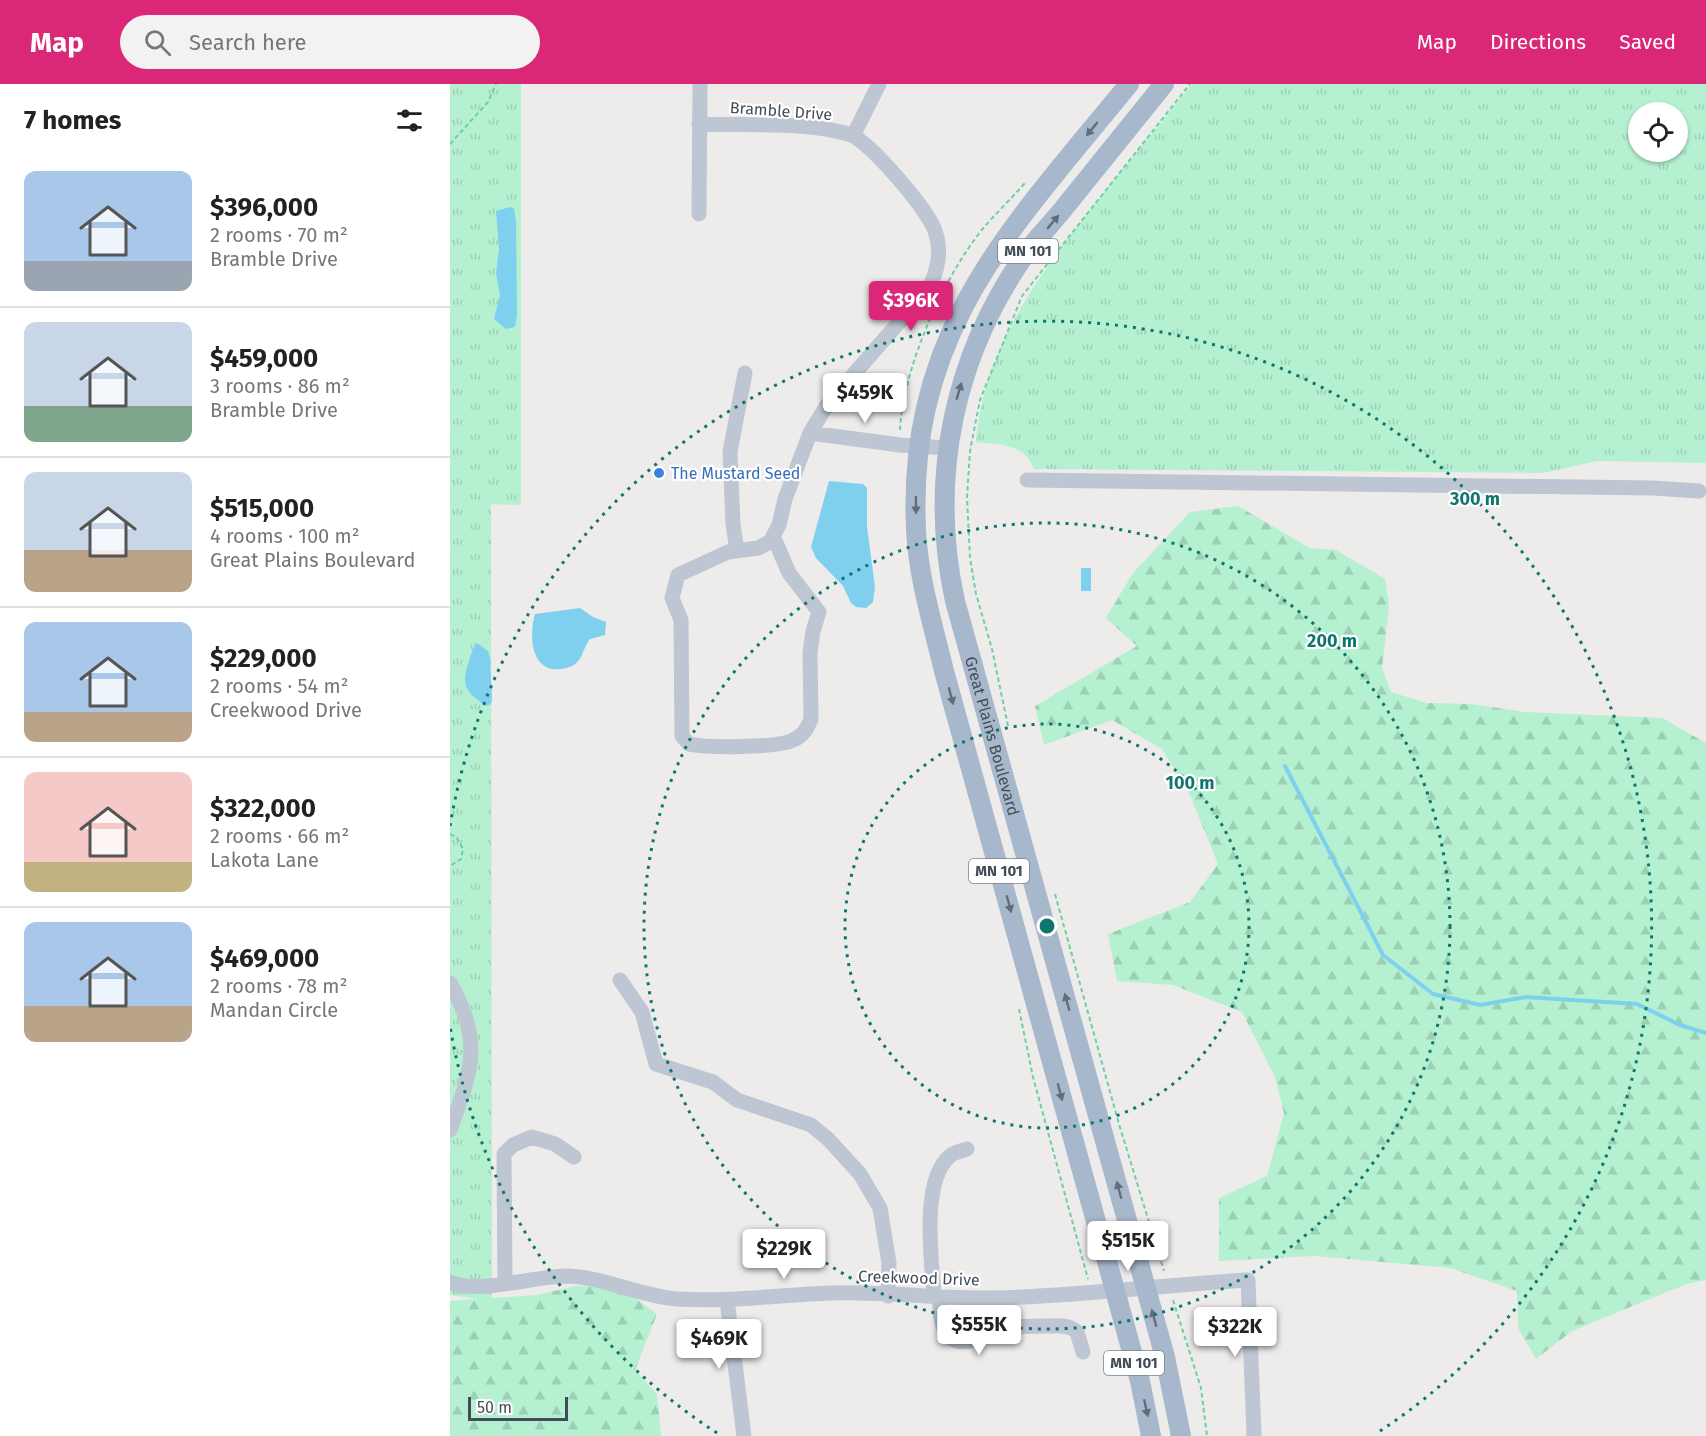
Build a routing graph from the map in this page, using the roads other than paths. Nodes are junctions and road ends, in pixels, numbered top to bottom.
1 (700, 84) edge
2 (879, 84) edge
3 (1129, 84) edge
4 (1164, 84) edge
5 (699, 124) junction
6 (853, 136) junction
7 (699, 214) dead end
8 (745, 374) dead end
9 (810, 433) junction
10 (918, 447) junction
11 (947, 448) junction
12 (1027, 480) dead end
13 (1699, 491) dead end
14 (774, 538) junction
15 (737, 551) junction
16 (620, 980) dead end
17 (450, 983) edge
18 (450, 1130) edge
19 (967, 1149) dead end
20 (574, 1157) dead end
21 (450, 1282) edge
22 (505, 1282) junction
23 (1146, 1287) junction
24 (1114, 1291) junction
25 (888, 1296) junction
26 (937, 1297) junction
27 (727, 1300) junction
28 (1083, 1352) dead end
29 (744, 1436) edge
30 (1151, 1436) edge
31 (1181, 1436) edge
32 (1254, 1436) edge

1 - 5 street
2 - 6 street
3 -> 10 main road, Great Plains Boulevard / MN 101
11 -> 4 main road, Great Plains Boulevard / MN 101
5 - 6 street, Bramble Drive
5 - 7 street
6 - 9 street, Bramble Drive
8 - 15 street
9 - 10 street
9 - 14 street, Bramble Drive
10 - 11 street
10 -> 24 main road, Great Plains Boulevard / MN 101
23 -> 11 main road, Great Plains Boulevard / MN 101
12 - 13 street
14 - 15 street
14 - 15 street
16 - 25 street
17 - 18 street
19 - 26 street
20 - 22 street
21 - 22 street, Creekwood Drive
22 - 27 street, Creekwood Drive
23 - 24 street, Creekwood Drive
31 -> 23 main road, Great Plains Boulevard / MN 101
23 - 32 street, Creekwood Drive
24 - 26 street, Creekwood Drive
24 -> 30 main road, Great Plains Boulevard / MN 101
25 - 26 street, Creekwood Drive
25 - 27 street, Creekwood Drive
26 - 28 street
27 - 29 street

